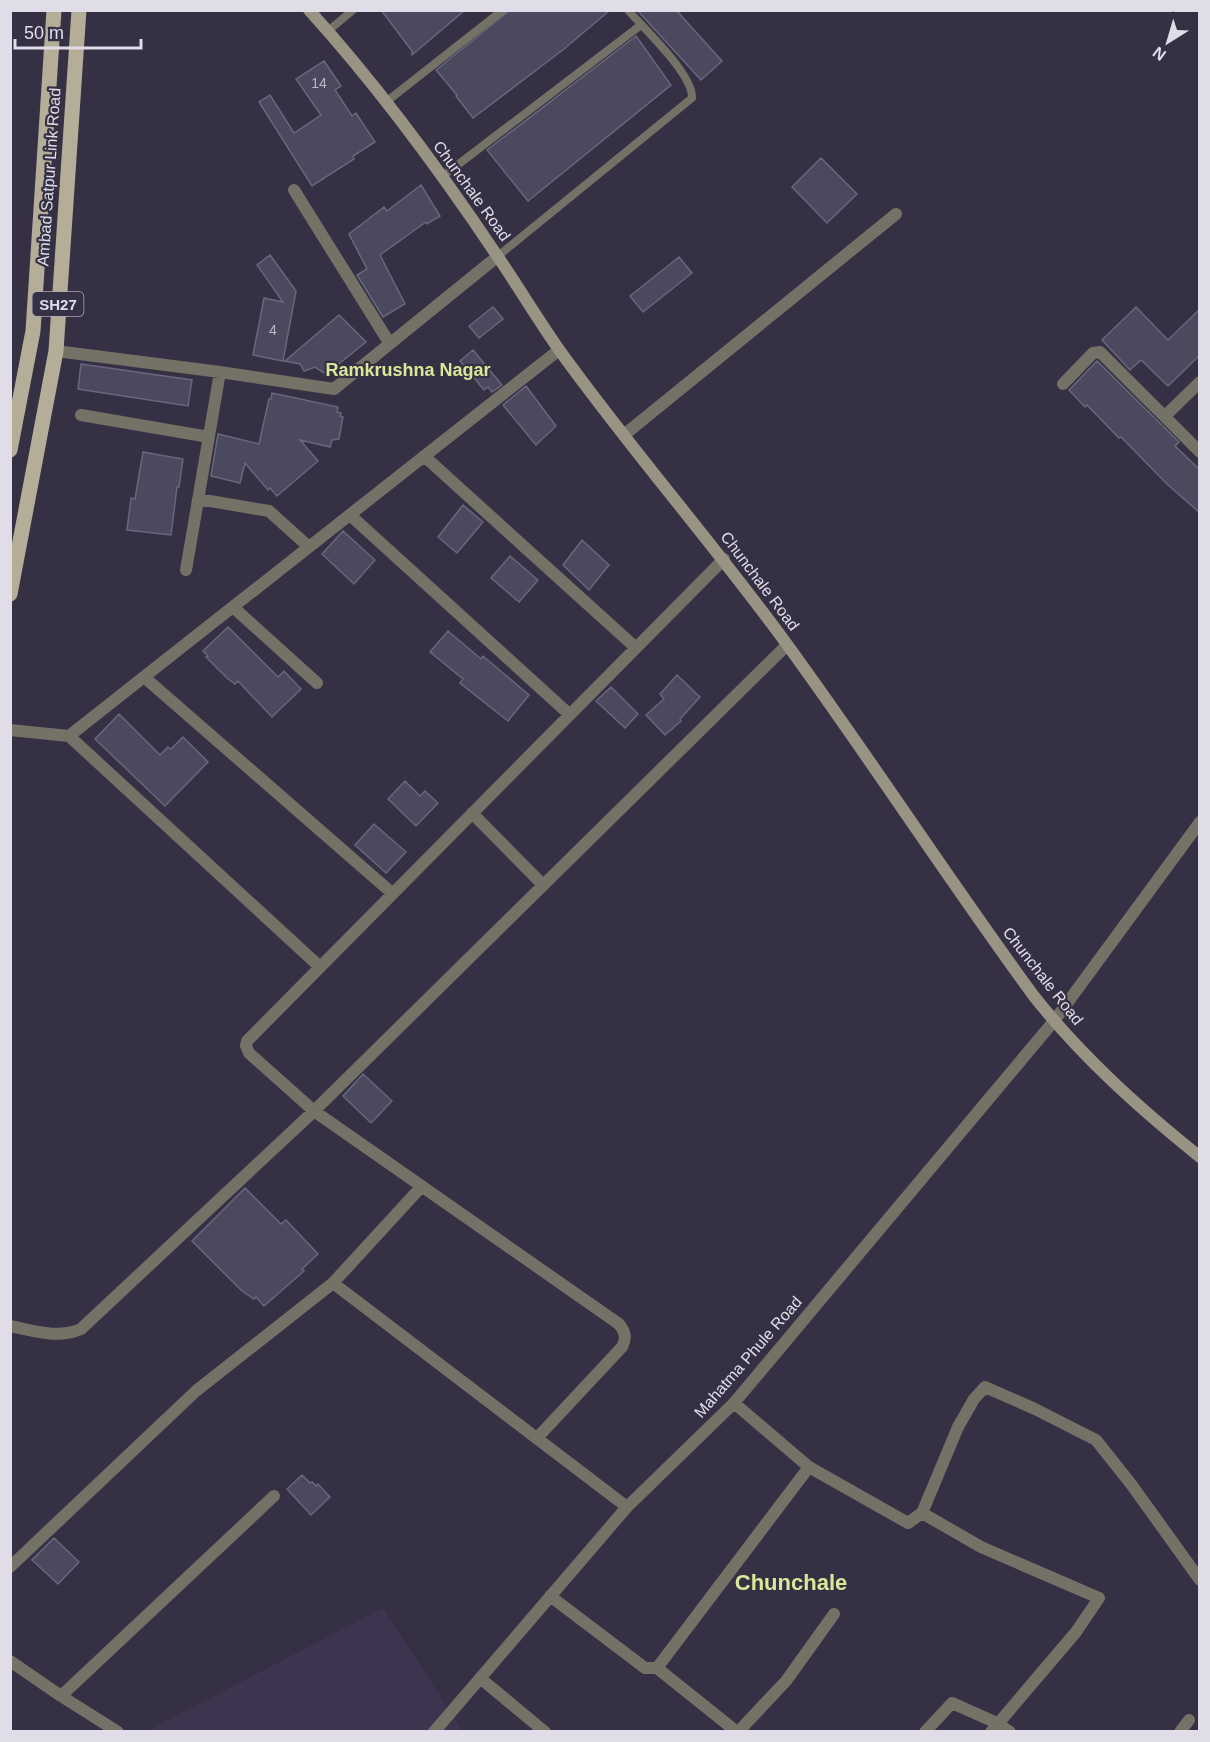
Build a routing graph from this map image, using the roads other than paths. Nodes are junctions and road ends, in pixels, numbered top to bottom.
1 (54, 10) edge
2 (79, 10) edge
3 (309, 10) edge
4 (352, 10) edge
5 (503, 10) edge
6 (628, 10) edge
7 (641, 25) junction
8 (328, 31) junction
9 (386, 102) junction
10 (443, 176) junction
11 (294, 190) dead end
12 (896, 214) dead end
13 (498, 256) junction
14 (390, 344) junction
15 (559, 350) junction
16 (56, 351) junction
17 (220, 372) junction
18 (1200, 382) edge
19 (1063, 384) dead end
20 (81, 415) dead end
21 (1165, 416) junction
22 (624, 435) junction
23 (209, 437) junction
24 (10, 450) edge
25 (1200, 452) edge
26 (424, 456) junction
27 (198, 500) junction
28 (350, 515) junction
29 (309, 547) junction
30 (724, 559) junction
31 (186, 570) dead end
32 (10, 594) edge
33 (233, 607) junction
34 (787, 645) junction
35 (635, 647) junction
36 (144, 677) junction
37 (317, 683) dead end
38 (569, 714) junction
39 (10, 730) edge
40 (69, 736) junction
41 (472, 813) junction
42 (1200, 822) edge
43 (543, 885) junction
44 (393, 893) junction
45 (320, 967) junction
46 (1054, 1021) junction
47 (314, 1111) junction
48 (1200, 1157) edge
49 (422, 1186) junction
50 (333, 1283) junction
51 (10, 1326) edge
52 (734, 1403) junction
53 (537, 1437) junction
54 (809, 1467) junction
55 (274, 1496) dead end
56 (627, 1507) junction
57 (922, 1513) junction
58 (10, 1567) edge
59 (1200, 1580) edge
60 (550, 1596) junction
61 (834, 1614) dead end
62 (10, 1661) edge
63 (657, 1668) junction
64 (480, 1678) junction
65 (61, 1696) junction
66 (1189, 1720) dead end
67 (994, 1727) edge
68 (118, 1731) edge
69 (434, 1731) edge
70 (544, 1731) edge
71 (738, 1731) edge
72 (925, 1731) edge
73 (1010, 1731) edge
74 (1180, 1731) edge

1 - 24 main road, Ambad Satpur Link Road
2 - 16 main road, Ambad Satpur Link Road / SH27
3 - 8 street, Chunchale Road
4 - 8 lane
5 - 9 lane
6 - 7 lane
7 - 10 lane
7 - 13 lane
8 - 9 street, Chunchale Road
9 - 10 street, Chunchale Road
10 - 13 street, Chunchale Road
11 - 14 street
12 - 22 street
13 - 14 street
13 - 15 street, Chunchale Road
14 - 17 street
15 - 22 street, Chunchale Road
15 - 26 street
16 - 17 street
16 - 32 main road, Ambad Satpur Link Road / SH27
17 - 23 street
18 - 21 street
19 - 21 street
20 - 23 street
21 - 25 street
22 - 30 street, Chunchale Road
23 - 27 street
26 - 28 street
26 - 35 street
27 - 29 street
27 - 31 street
28 - 29 street
28 - 38 street
29 - 33 street
30 - 34 street, Chunchale Road
30 - 35 street
33 - 36 street
33 - 37 street
34 - 43 street
34 - 46 street, Chunchale Road
35 - 38 street
36 - 40 street
36 - 44 street
38 - 41 street
39 - 40 street
40 - 45 street
41 - 43 street
41 - 44 street
42 - 46 street, Mahatma Phule Road
43 - 47 street
44 - 45 street
45 - 47 street
46 - 48 street, Chunchale Road
46 - 52 street, Mahatma Phule Road
47 - 49 street
47 - 51 street
49 - 50 street
49 - 53 street
50 - 53 street
50 - 58 street
52 - 54 street
52 - 56 street, Mahatma Phule Road
53 - 56 street
54 - 57 street
54 - 63 street
55 - 65 street
56 - 60 street, Mahatma Phule Road
57 - 59 street
57 - 67 street
60 - 63 street
60 - 64 street, Mahatma Phule Road
61 - 71 street
62 - 65 street
63 - 71 street
64 - 69 street, Mahatma Phule Road
64 - 70 street
65 - 68 street
66 - 74 street
67 - 72 street
67 - 73 street

